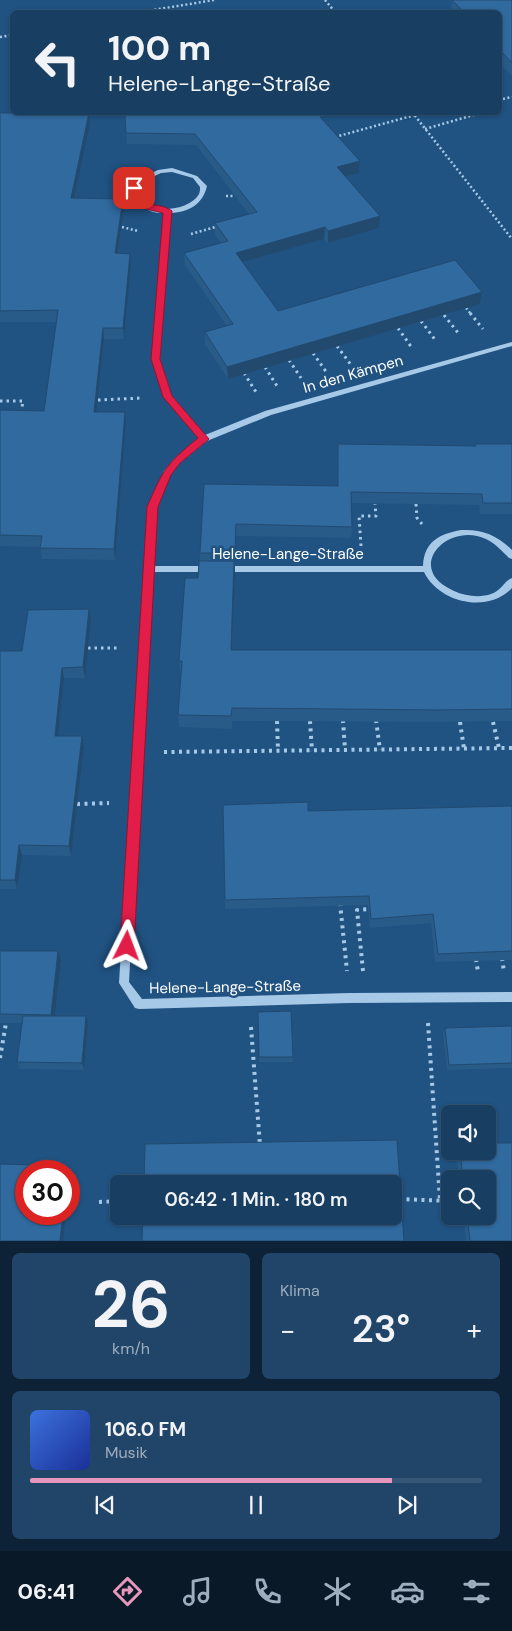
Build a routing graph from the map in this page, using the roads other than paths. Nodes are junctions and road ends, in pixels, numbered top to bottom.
1 (168, 211) junction
2 (512, 344) edge
3 (204, 439) junction
4 (512, 556) edge
5 (149, 569) junction
6 (427, 570) junction
7 (512, 581) edge
8 (510, 997) edge

1 - 1 street
1 - 3 street
2 - 3 street, In den Kämpen
3 - 5 street, Helene-Lange-Straße
4 - 6 street
5 - 6 street, Helene-Lange-Straße
5 - 8 street, Helene-Lange-Straße
6 - 7 street

